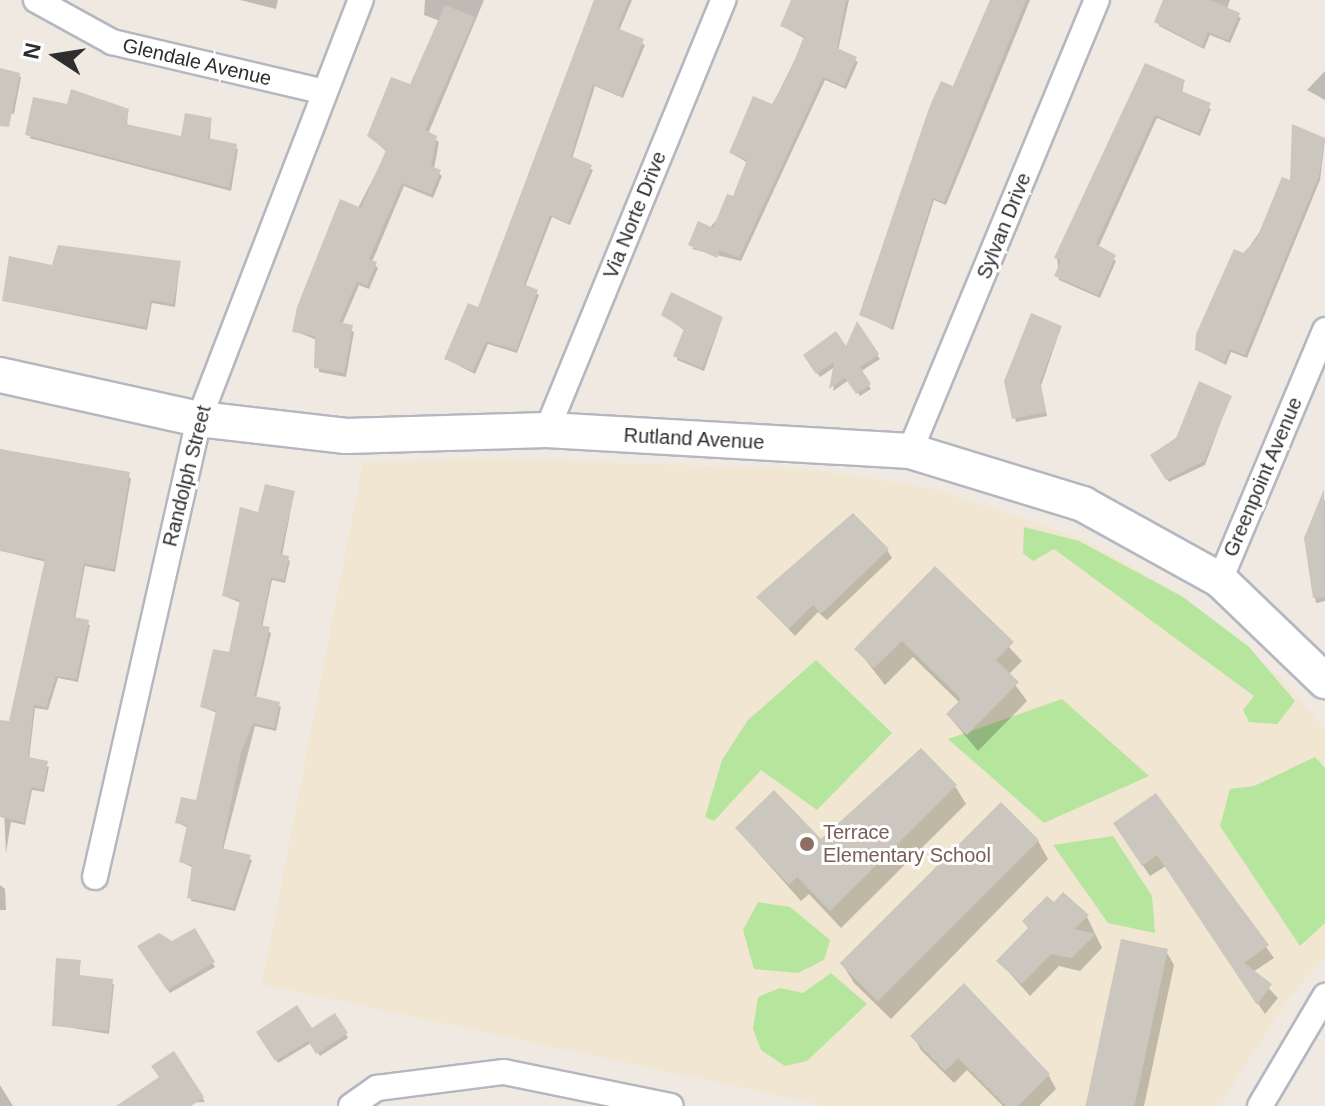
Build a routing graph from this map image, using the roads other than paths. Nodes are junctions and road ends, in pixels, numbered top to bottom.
1 (36, 0) edge
2 (361, 0) edge
3 (723, 0) edge
4 (1097, 0) edge
5 (321, 91) junction
6 (1325, 330) edge
7 (0, 375) edge
8 (199, 419) junction
9 (547, 430) junction
10 (910, 451) junction
11 (1220, 580) junction
12 (1325, 681) edge
13 (95, 877) dead end
14 (1325, 996) edge
15 (351, 1106) edge
16 (671, 1106) edge
17 (1260, 1106) edge

1 - 5 street, Glendale Avenue
2 - 5 street, Randolph Street
3 - 9 street, Via Norte Drive
4 - 10 street, Sylvan Drive
5 - 8 street, Randolph Street
6 - 11 street, Greenpoint Avenue
7 - 8 street, Rutland Avenue
8 - 9 street, Rutland Avenue
8 - 13 street, Randolph Street
9 - 10 street, Rutland Avenue
10 - 11 street, Rutland Avenue
11 - 12 street, Rutland Avenue
14 - 17 street
15 - 16 street

